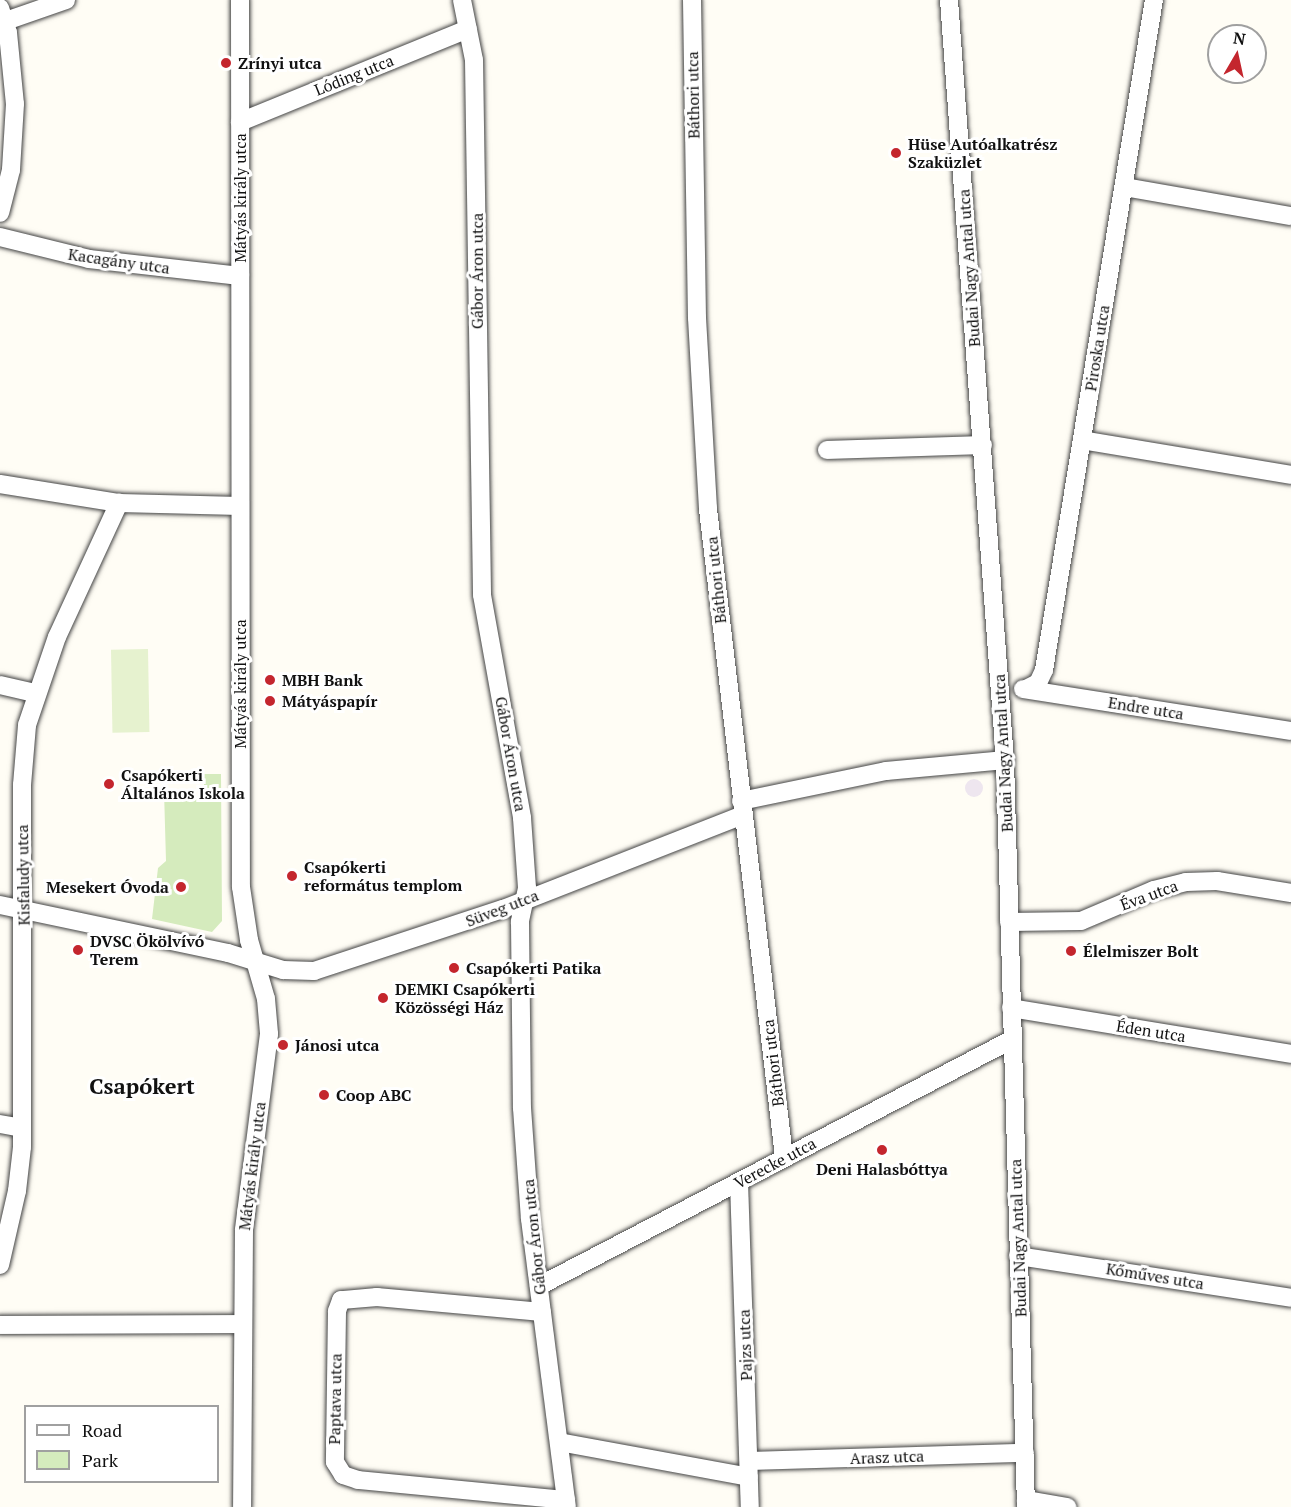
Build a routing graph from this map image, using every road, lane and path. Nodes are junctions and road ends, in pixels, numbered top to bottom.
1 (66, 0) edge
2 (240, 0) edge
3 (462, 0) edge
4 (692, 0) edge
5 (949, 0) edge
6 (1154, 0) edge
7 (2, 17) edge
8 (468, 28) junction
9 (240, 122) junction
10 (1124, 187) junction
11 (0, 213) edge
12 (1291, 216) edge
13 (0, 237) edge
14 (240, 276) junction
15 (1082, 440) junction
16 (983, 445) junction
17 (827, 450) dead end
18 (1291, 475) edge
19 (0, 484) edge
20 (119, 503) junction
21 (240, 506) junction
22 (0, 686) edge
23 (1028, 688) junction
24 (35, 693) junction
25 (1001, 693) junction
26 (1291, 731) edge
27 (1005, 760) junction
28 (742, 808) junction
29 (1291, 893) edge
30 (527, 899) junction
31 (0, 905) edge
32 (23, 907) junction
33 (1009, 922) junction
34 (256, 963) junction
35 (1011, 1008) junction
36 (1011, 1040) junction
37 (1291, 1054) edge
38 (0, 1124) edge
39 (22, 1128) junction
40 (784, 1157) junction
41 (739, 1182) junction
42 (1018, 1256) junction
43 (0, 1265) edge
44 (539, 1286) junction
45 (1291, 1298) edge
46 (542, 1312) junction
47 (242, 1324) junction
48 (0, 1325) edge
49 (559, 1442) junction
50 (1025, 1454) junction
51 (749, 1469) junction
52 (566, 1503) edge
53 (1026, 1503) edge
54 (242, 1507) edge
55 (750, 1507) edge
56 (1067, 1507) edge

1 - 7 street
2 - 9 street, Mátyás király utca
3 - 8 street, Gábor Áron utca
4 - 28 street, Báthori utca
5 - 16 street, Budai Nagy Antal utca
6 - 10 street, Piroska utca
7 - 11 street
8 - 9 street, Lóding utca
8 - 30 street, Gábor Áron utca
9 - 14 street, Mátyás király utca
10 - 12 street
10 - 15 street, Piroska utca
13 - 14 street, Kacagány utca
14 - 21 street, Mátyás király utca
15 - 18 street
15 - 23 street, Piroska utca
16 - 17 street
16 - 25 street, Budai Nagy Antal utca
19 - 20 street
20 - 21 street
20 - 24 street, Kisfaludy utca
21 - 34 street, Mátyás király utca
22 - 24 street
23 - 25 street, Endre utca
23 - 26 street, Endre utca
24 - 32 street, Kisfaludy utca
25 - 27 street, Budai Nagy Antal utca
27 - 28 street, Süveg utca
27 - 33 street, Budai Nagy Antal utca
28 - 30 street, Süveg utca
28 - 40 street, Báthori utca
29 - 33 street, Éva utca
30 - 34 street, Süveg utca
30 - 44 street, Gábor Áron utca
31 - 32 street
32 - 34 street
32 - 39 street, Kisfaludy utca
33 - 35 street, Budai Nagy Antal utca
34 - 47 street, Mátyás király utca
35 - 36 street, Budai Nagy Antal utca
35 - 37 street, Éden utca
36 - 40 street, Verecke utca
36 - 42 street, Budai Nagy Antal utca
38 - 39 street
39 - 43 street, Kisfaludy utca
40 - 41 street, Verecke utca
41 - 44 street, Verecke utca
41 - 51 street, Pajzs utca
42 - 45 street, Kőműves utca
42 - 50 street, Budai Nagy Antal utca
44 - 46 street, Gábor Áron utca
46 - 49 street, Gábor Áron utca
46 - 52 street, Paptava utca
47 - 48 street
47 - 54 street, Mátyás király utca
49 - 51 street, Arasz utca
49 - 52 street, Gábor Áron utca
50 - 51 street, Arasz utca
50 - 53 street, Budai Nagy Antal utca
51 - 55 street, Pajzs utca
53 - 56 street

